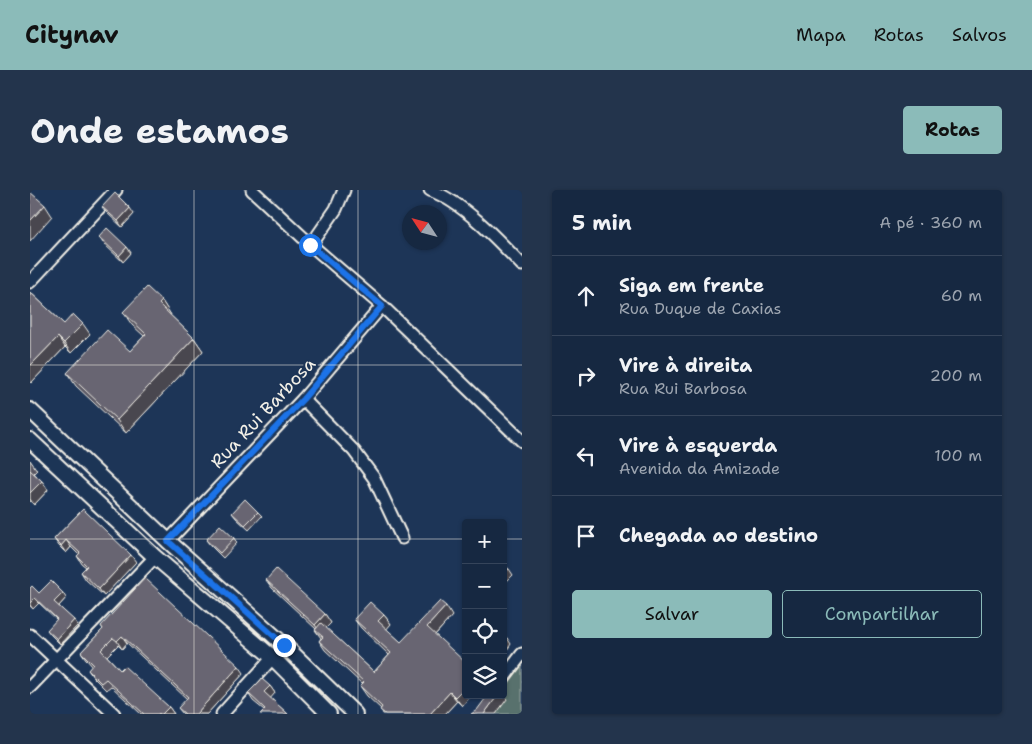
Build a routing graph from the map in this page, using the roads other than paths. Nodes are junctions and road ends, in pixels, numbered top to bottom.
1 (116, 190) edge
2 (252, 190) edge
3 (344, 190) edge
4 (430, 190) edge
5 (310, 245) junction
6 (522, 265) edge
7 (30, 282) edge
8 (382, 306) junction
9 (303, 399) junction
10 (32, 415) edge
11 (30, 440) edge
12 (522, 441) edge
13 (402, 538) dead end
14 (168, 541) junction
15 (155, 557) junction
16 (30, 635) edge
17 (284, 645) junction
18 (522, 654) edge
19 (272, 657) junction
20 (57, 661) junction
21 (507, 674) edge
22 (30, 688) edge
23 (349, 712) edge
24 (114, 714) edge
25 (222, 714) edge
26 (329, 714) edge

1 - 7 street
2 - 5 street
3 - 5 street
4 - 6 street
5 - 8 street
8 - 9 street, Rua Rui Barbosa
8 - 12 street
9 - 13 street
9 - 14 street, Rua Rui Barbosa
10 - 14 main road
11 - 15 main road
14 - 17 main road
15 - 19 main road
15 - 20 street
16 - 20 street
17 - 19 street
17 - 23 main road
18 - 21 street
19 - 25 street
19 - 26 main road
20 - 22 street
20 - 24 street

